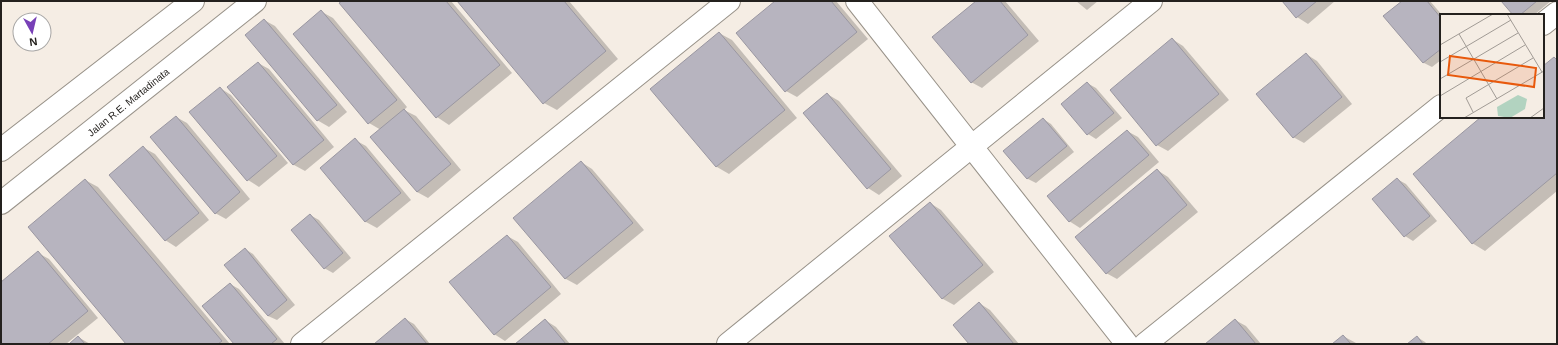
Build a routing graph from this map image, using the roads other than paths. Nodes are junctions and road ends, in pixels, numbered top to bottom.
1 (193, 1) edge
2 (254, 1) edge
3 (729, 1) edge
4 (857, 1) edge
5 (1151, 1) edge
6 (1557, 13) edge
7 (1544, 23) edge
8 (1440, 107) edge
9 (972, 146) junction
10 (1, 150) edge
11 (1, 203) edge
12 (302, 344) edge
13 (728, 344) edge
14 (1127, 344) edge
15 (1146, 344) edge

1 - 10 main road
2 - 11 main road, Jalan R.E. Martadinata
3 - 12 main road
4 - 9 main road
5 - 9 main road
6 - 7 main road
8 - 15 main road
9 - 13 main road
9 - 14 main road

